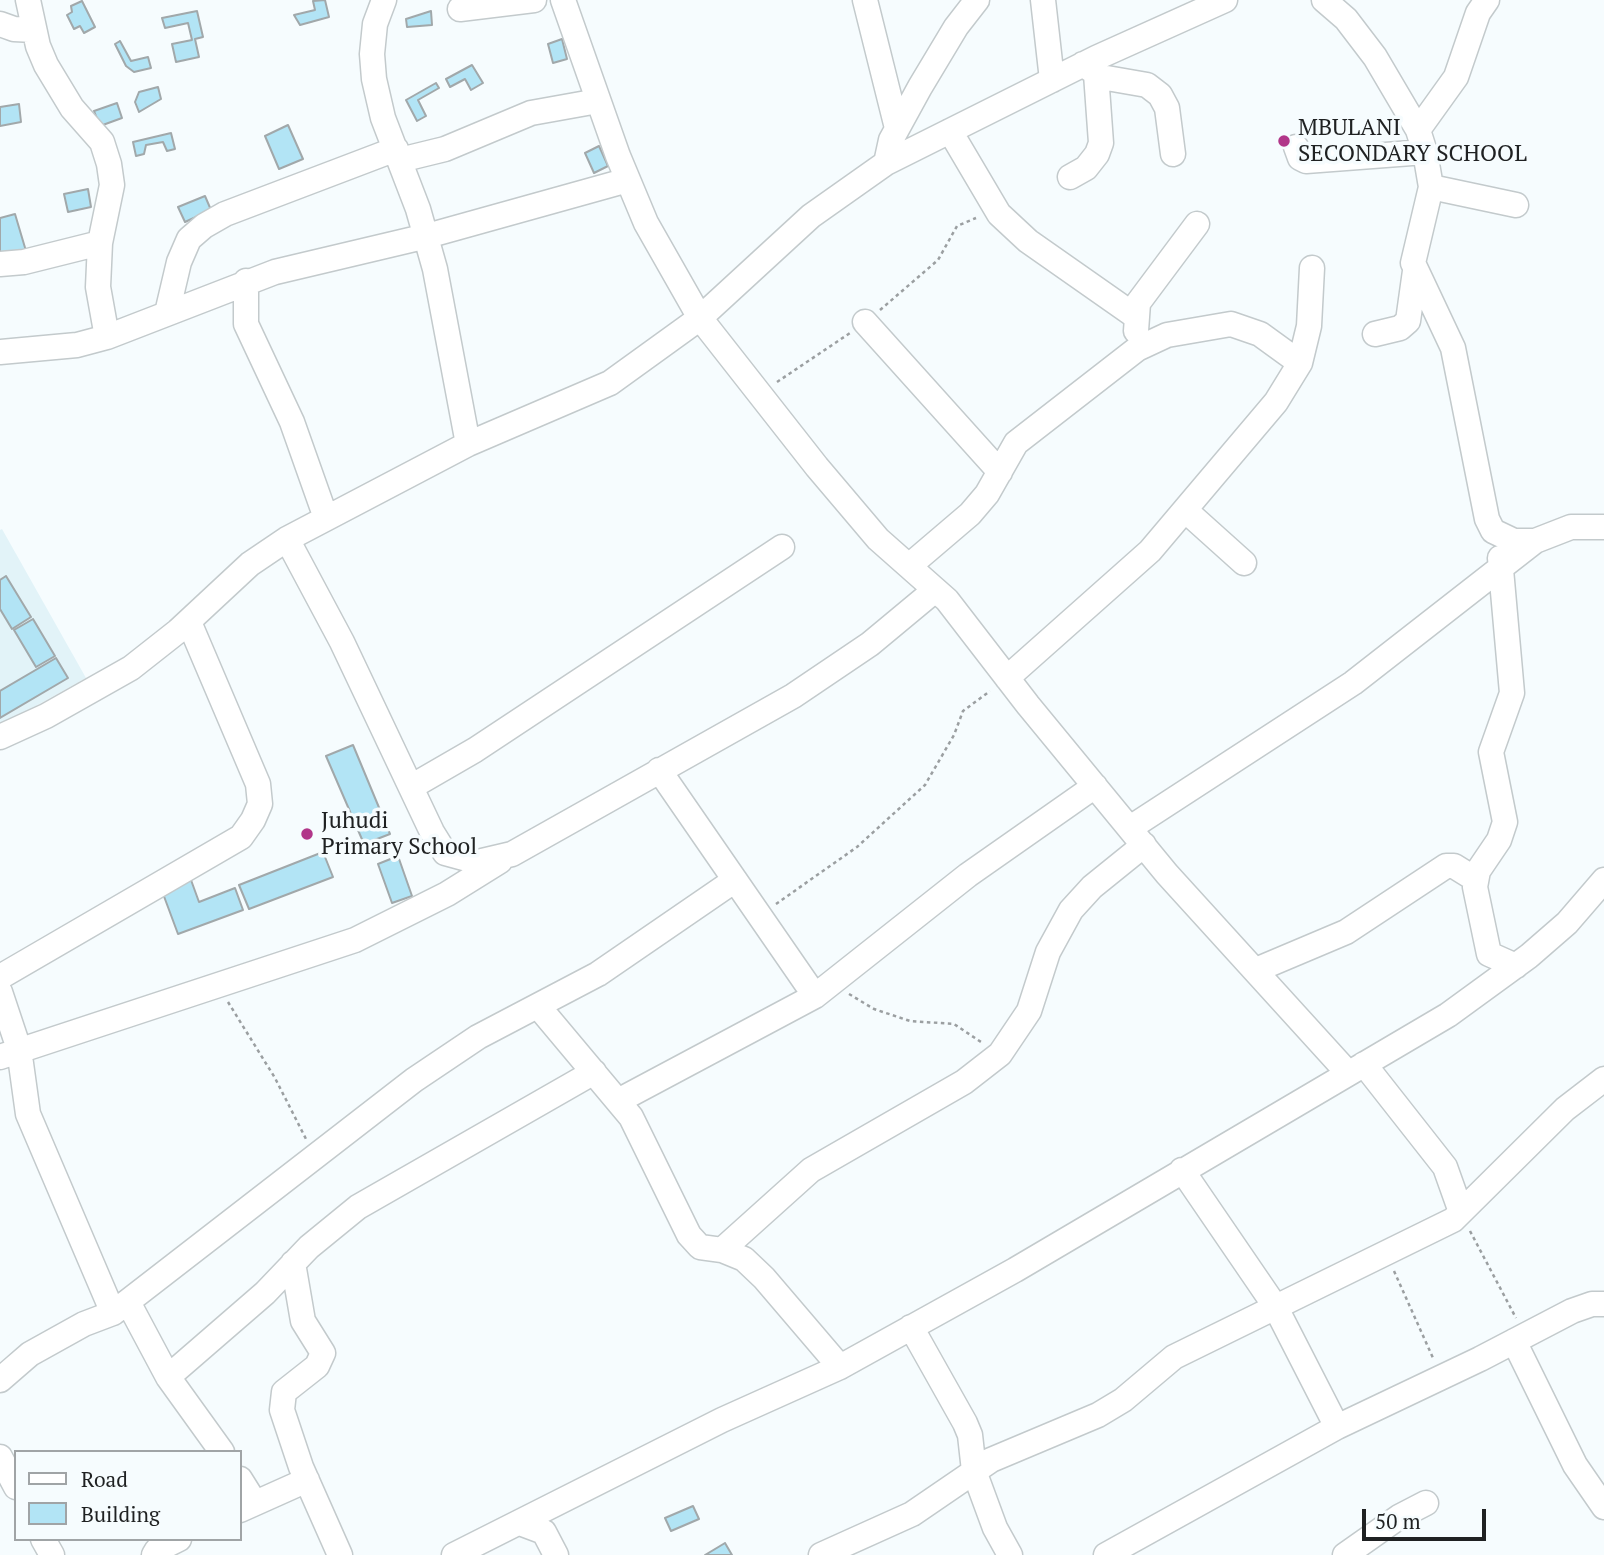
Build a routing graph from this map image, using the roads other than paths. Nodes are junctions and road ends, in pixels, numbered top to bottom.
1 (28, 0) edge
2 (384, 0) edge
3 (534, 0) edge
4 (563, 0) edge
5 (865, 0) edge
6 (978, 0) edge
7 (1043, 0) edge
8 (1225, 0) edge
9 (1488, 0) edge
10 (1328, 1) edge
11 (1198, 6) edge
12 (460, 9) dead end
13 (0, 24) edge
14 (34, 30) junction
15 (1089, 69) junction
16 (1052, 80) junction
17 (598, 101) junction
18 (897, 128) junction
19 (950, 131) junction
20 (1421, 141) junction
21 (1296, 147) dead end
22 (1173, 154) dead end
23 (398, 155) junction
24 (886, 163) junction
25 (1070, 177) dead end
26 (628, 180) junction
27 (1431, 187) junction
28 (1516, 205) dead end
29 (1198, 224) dead end
30 (427, 236) junction
31 (100, 243) junction
32 (0, 264) edge
33 (1312, 268) dead end
34 (1415, 270) junction
35 (246, 281) junction
36 (167, 313) junction
37 (1135, 316) junction
38 (699, 318) junction
39 (865, 323) road end
40 (1374, 334) dead end
41 (107, 337) junction
42 (1137, 349) junction
43 (0, 352) edge
44 (1300, 363) junction
45 (468, 444) junction
46 (1000, 472) junction
47 (1185, 510) junction
48 (326, 517) junction
49 (1604, 527) edge
50 (1499, 536) junction
51 (288, 539) junction
52 (1535, 541) junction
53 (782, 547) dead end
54 (1244, 562) dead end
55 (909, 566) junction
56 (1501, 568) junction
57 (935, 590) junction
58 (189, 621) junction
59 (1007, 678) junction
60 (0, 737) edge
61 (659, 770) junction
62 (1095, 786) junction
63 (411, 788) junction
64 (1137, 836) junction
65 (512, 853) junction
66 (1475, 879) junction
67 (735, 880) junction
68 (1604, 880) edge
69 (1516, 966) junction
70 (1256, 970) junction
71 (0, 977) edge
72 (824, 989) junction
73 (0, 992) edge
74 (538, 1006) junction
75 (10, 1053) edge
76 (1356, 1068) junction
77 (594, 1072) junction
78 (1604, 1079) edge
79 (618, 1101) junction
80 (1182, 1170) junction
81 (1461, 1212) junction
82 (722, 1250) junction
83 (293, 1263) junction
84 (1604, 1304) edge
85 (1275, 1306) junction
86 (120, 1308) junction
87 (911, 1327) junction
88 (1518, 1339) junction
89 (840, 1367) junction
90 (169, 1377) junction
91 (0, 1380) edge
92 (1337, 1427) junction
93 (221, 1450) edge
94 (0, 1457) edge
95 (974, 1471) junction
96 (307, 1480) junction
97 (14, 1483) edge
98 (242, 1486) edge
99 (1601, 1496) edge
100 (1426, 1503) dead end
101 (248, 1507) edge
102 (520, 1522) junction
103 (175, 1541) edge
104 (155, 1555) edge
105 (340, 1555) edge
106 (454, 1555) edge
107 (556, 1555) edge
108 (821, 1555) edge
109 (1010, 1555) edge
110 (1106, 1555) edge
111 (1345, 1555) edge

1 - 14 street
2 - 23 street
3 - 12 street
4 - 17 street
5 - 18 street
6 - 18 street
7 - 16 street
8 - 11 street
9 - 20 street
10 - 20 street
11 - 15 street
13 - 14 street
14 - 31 street
15 - 16 street
15 - 22 street
15 - 25 street
16 - 19 street
17 - 23 street
17 - 26 street
18 - 24 street
19 - 24 street
19 - 37 street
20 - 21 street
20 - 27 street
23 - 30 street
23 - 36 street
24 - 38 street
26 - 30 street
26 - 38 street
27 - 28 street
27 - 34 street
29 - 37 street
30 - 35 street
30 - 45 street
31 - 32 street
31 - 41 street
33 - 44 street
34 - 40 street
34 - 50 street
35 - 36 street
35 - 48 street
36 - 41 street
37 - 42 street
38 - 45 street
38 - 55 street
39 - 46 street
41 - 43 street
42 - 44 street
42 - 46 street
44 - 47 street
45 - 48 street
46 - 55 street
47 - 54 street
47 - 59 street
48 - 51 street
49 - 52 street
50 - 52 street
50 - 56 street
51 - 58 street
51 - 63 street
52 - 56 street
53 - 63 street
55 - 57 street
56 - 64 street
56 - 66 street
57 - 59 street
57 - 61 street
58 - 60 street
58 - 71 street
59 - 62 street
61 - 65 street
61 - 67 street
62 - 64 street
62 - 72 street
63 - 65 street
64 - 70 street
64 - 82 street
65 - 75 street
66 - 69 street
66 - 70 street
67 - 72 street
67 - 74 street
68 - 69 street
69 - 76 street
70 - 76 street
72 - 79 street
73 - 75 street
74 - 77 street
74 - 86 street
75 - 86 street
76 - 80 street
76 - 81 street
77 - 79 street
77 - 83 street
78 - 81 street
79 - 82 street
80 - 85 street
80 - 87 street
81 - 85 street
82 - 89 street
83 - 90 street
83 - 96 street
84 - 88 street
85 - 92 street
85 - 95 street
86 - 90 street
86 - 91 street
87 - 89 street
87 - 95 street
88 - 92 street
88 - 99 street
89 - 102 street
90 - 93 street
92 - 110 street
94 - 97 street
95 - 108 street
95 - 109 street
96 - 101 street
96 - 105 street
98 - 101 street
100 - 111 street
102 - 106 street
102 - 107 street
103 - 104 street

